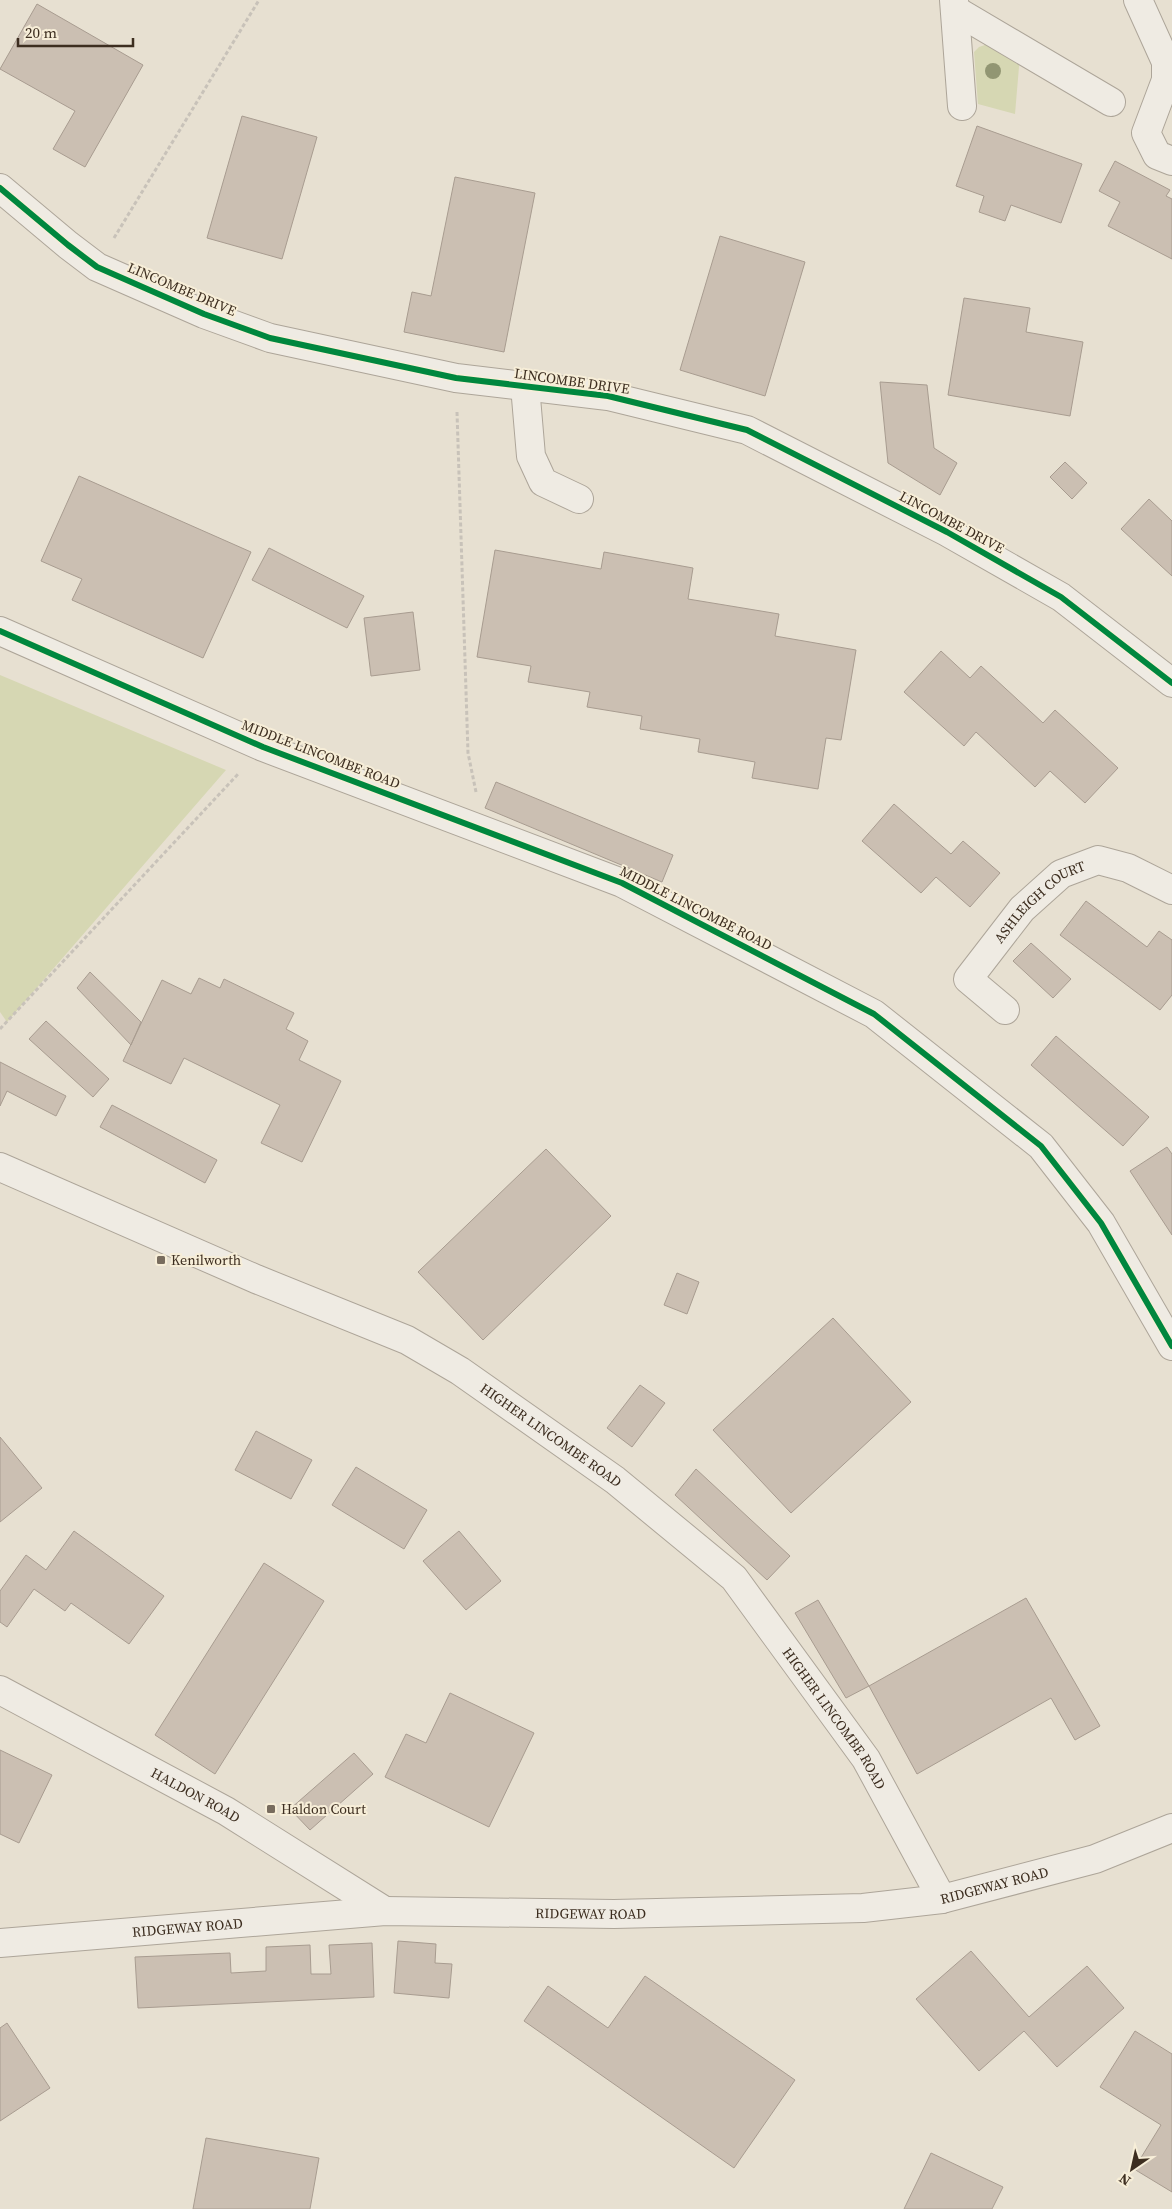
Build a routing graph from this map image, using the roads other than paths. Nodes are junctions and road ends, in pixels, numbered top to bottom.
1 (1138, 0) edge
2 (955, 5) edge
3 (1111, 102) dead end
4 (962, 106) dead end
5 (1172, 161) edge
6 (0, 188) edge
7 (524, 386) junction
8 (579, 499) dead end
9 (0, 631) edge
10 (1172, 683) edge
11 (1172, 890) edge
12 (1005, 1010) dead end
13 (0, 1167) edge
14 (1172, 1346) edge
15 (0, 1690) edge
16 (1172, 1828) edge
17 (942, 1899) junction
18 (385, 1911) junction
19 (0, 1943) edge

1 - 5 street
2 - 3 street
2 - 4 street
6 - 7 street, LINCOMBE DRIVE
7 - 8 street
7 - 10 street, LINCOMBE DRIVE
9 - 14 street, MIDDLE LINCOMBE ROAD
11 - 12 street, ASHLEIGH COURT
13 - 17 street, HIGHER LINCOMBE ROAD
15 - 18 street, HALDON ROAD
16 - 17 street, RIDGEWAY ROAD
17 - 18 street, RIDGEWAY ROAD
18 - 19 street, RIDGEWAY ROAD

